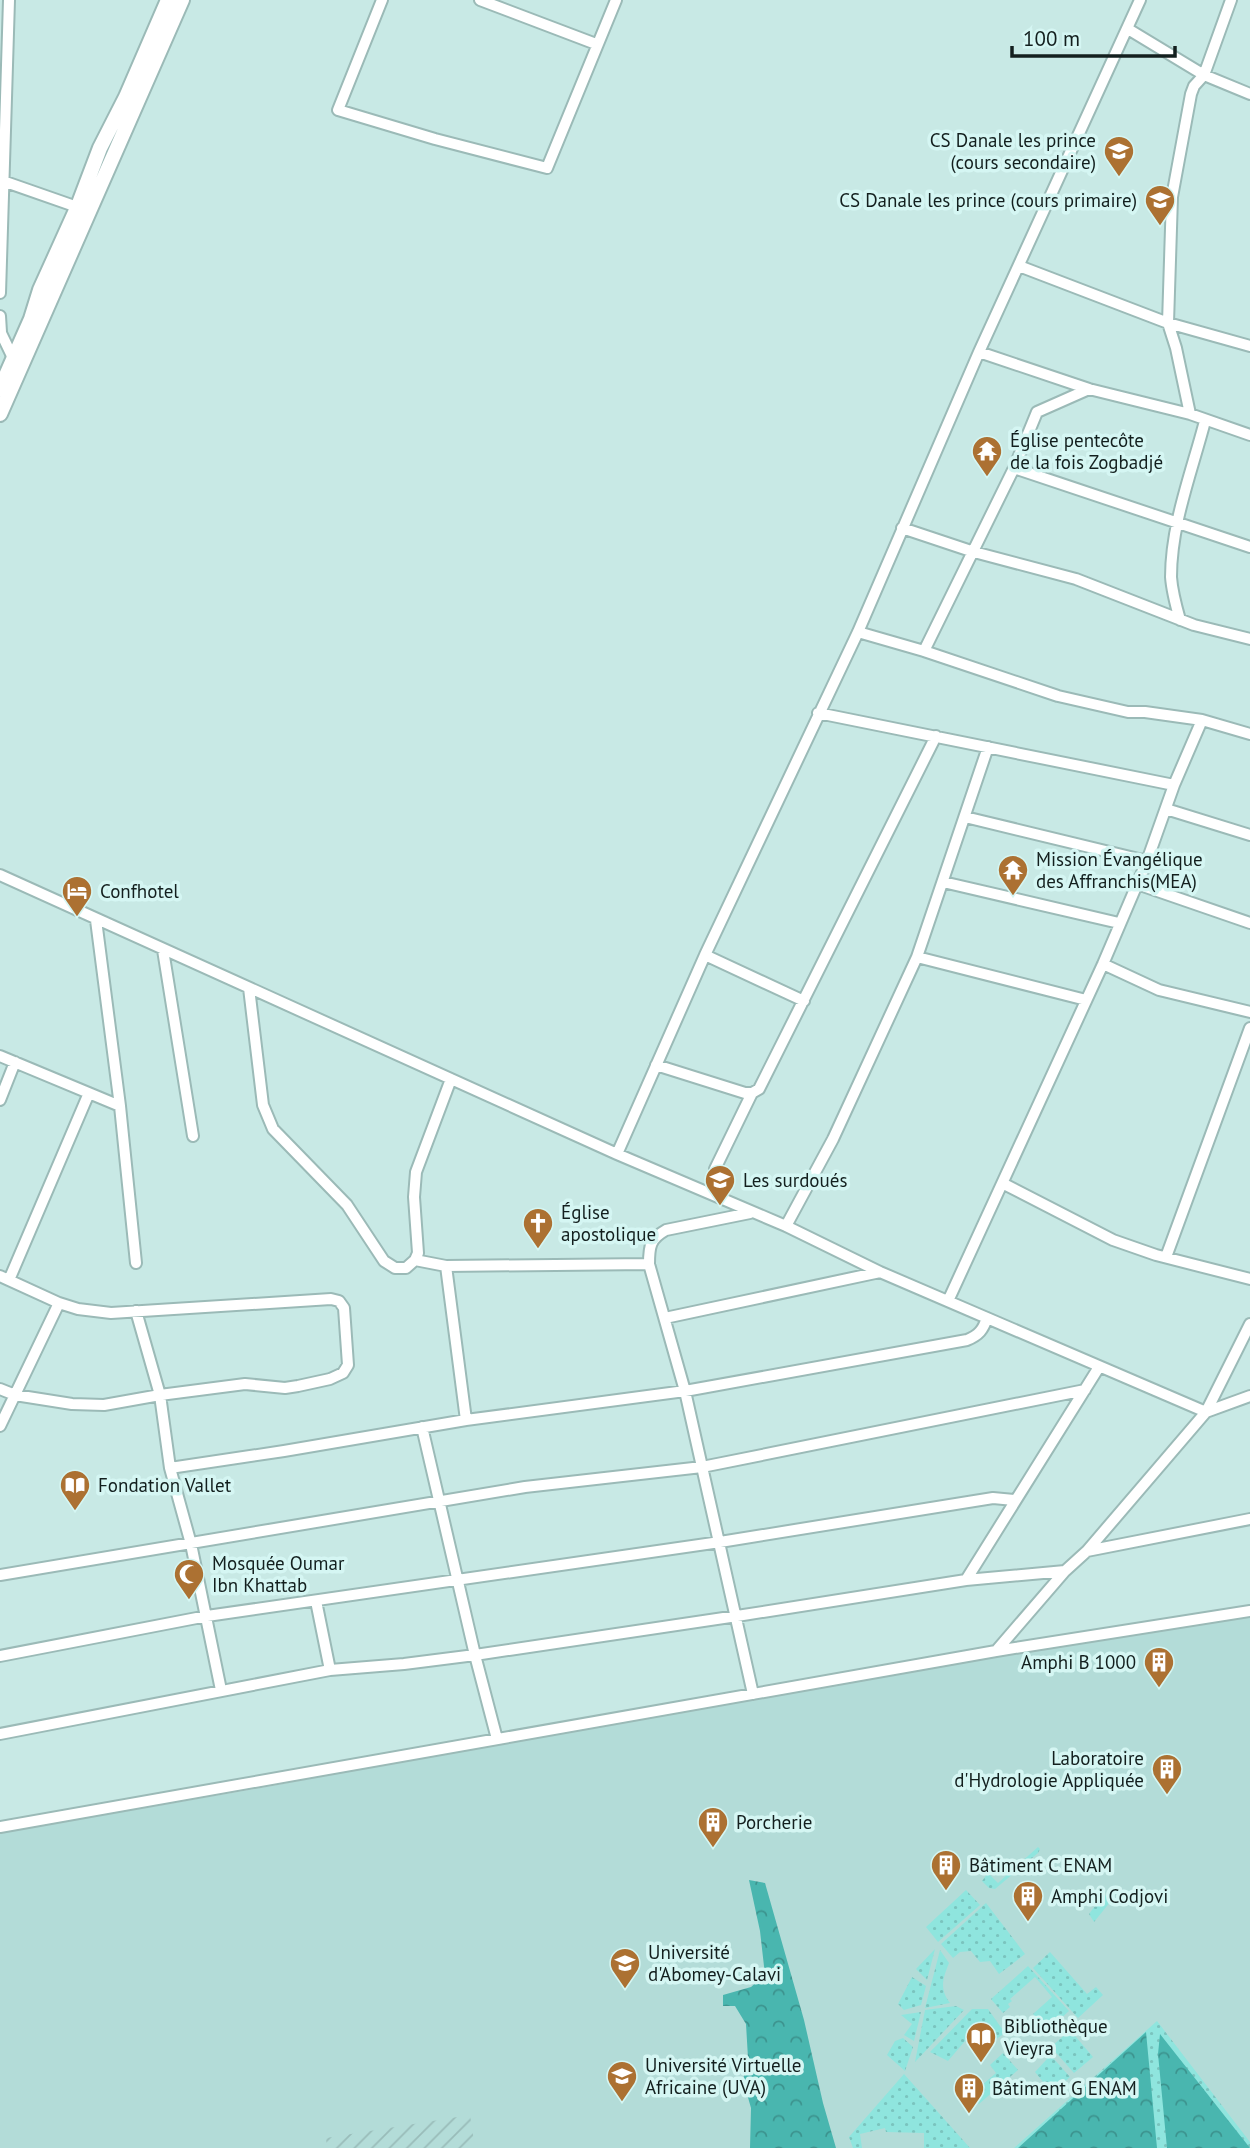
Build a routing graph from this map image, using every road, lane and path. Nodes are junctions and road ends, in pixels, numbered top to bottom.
1 (9, 0) edge
2 (167, 0) edge
3 (182, 0) edge
4 (382, 0) edge
5 (480, 0) edge
6 (616, 0) edge
7 (1140, 0) edge
8 (1231, 0) edge
9 (1128, 29) junction
10 (596, 44) junction
11 (1204, 75) junction
12 (1250, 94) edge
13 (2, 181) edge
14 (84, 209) junction
15 (1019, 266) junction
16 (0, 293) edge
17 (0, 316) edge
18 (1168, 323) junction
19 (0, 331) edge
20 (1250, 346) edge
21 (979, 352) junction
22 (18, 362) junction
23 (0, 389) edge
24 (1090, 389) junction
25 (0, 414) edge
26 (1191, 414) junction
27 (1205, 421) junction
28 (1250, 435) edge
29 (1014, 468) junction
30 (1178, 523) junction
31 (902, 528) junction
32 (1250, 547) edge
33 (974, 552) junction
34 (1180, 620) junction
35 (858, 632) junction
36 (1250, 639) edge
37 (924, 651) junction
38 (818, 713) junction
39 (1202, 720) junction
40 (1250, 734) edge
41 (936, 736) junction
42 (988, 747) junction
43 (1174, 785) junction
44 (1166, 809) junction
45 (965, 817) junction
46 (1250, 835) edge
47 (1147, 861) junction
48 (0, 875) edge
49 (943, 882) junction
50 (1137, 884) junction
51 (96, 920) junction
52 (1119, 923) junction
53 (1250, 923) edge
54 (163, 950) junction
55 (705, 955) junction
56 (917, 957) junction
57 (1103, 964) junction
58 (249, 988) junction
59 (804, 1000) junction
60 (1086, 1000) junction
61 (1250, 1012) edge
62 (1250, 1028) edge
63 (0, 1056) edge
64 (15, 1062) junction
65 (656, 1065) junction
66 (451, 1079) junction
67 (89, 1093) junction
68 (752, 1093) junction
69 (0, 1100) edge
70 (120, 1106) junction
71 (193, 1136) dead end
72 (617, 1154) junction
73 (715, 1169) dead end
74 (1004, 1184) junction
75 (750, 1213) junction
76 (786, 1226) junction
77 (1166, 1256) junction
78 (415, 1260) junction
79 (136, 1263) dead end
80 (649, 1264) junction
81 (446, 1266) junction
82 (880, 1272) junction
83 (4, 1278) edge
84 (1250, 1279) edge
85 (948, 1301) junction
86 (60, 1303) junction
87 (136, 1311) junction
88 (665, 1318) junction
89 (987, 1318) junction
90 (1250, 1324) edge
91 (1099, 1367) junction
92 (0, 1389) edge
93 (1085, 1390) junction
94 (685, 1391) junction
95 (15, 1395) junction
96 (160, 1395) junction
97 (1250, 1396) edge
98 (1206, 1412) junction
99 (466, 1420) junction
100 (0, 1426) edge
101 (422, 1427) junction
102 (702, 1467) junction
103 (170, 1468) junction
104 (1014, 1500) junction
105 (440, 1502) junction
106 (1250, 1519) edge
107 (720, 1542) junction
108 (191, 1544) junction
109 (1087, 1551) junction
110 (1065, 1571) junction
111 (0, 1575) edge
112 (457, 1580) junction
113 (966, 1580) junction
114 (316, 1601) junction
115 (1250, 1611) edge
116 (207, 1616) junction
117 (737, 1616) junction
118 (996, 1651) junction
119 (475, 1655) junction
120 (0, 1656) edge
121 (330, 1670) junction
122 (221, 1690) junction
123 (753, 1694) junction
124 (0, 1734) edge
125 (497, 1739) junction
126 (0, 1827) edge

1 - 13 street
2 - 14 main road
3 - 14 main road
4 - 10 street
5 - 10 street
6 - 10 street
7 - 9 street
8 - 11 street
9 - 11 street
9 - 15 street
11 - 12 street
11 - 18 street
13 - 14 street
13 - 16 street
14 - 22 main road
15 - 18 street
15 - 21 street
17 - 19 street
18 - 20 street
18 - 26 street
19 - 22 street
21 - 24 street
21 - 31 street
22 - 23 main road
22 - 25 main road
24 - 26 street
24 - 29 street
26 - 27 street
27 - 28 street
27 - 30 street
29 - 30 street
29 - 33 street
30 - 32 street
30 - 34 street
31 - 33 street
31 - 35 street
33 - 34 street
33 - 37 street
34 - 36 street
35 - 37 street
35 - 38 street
37 - 39 street
38 - 41 street
38 - 55 street
39 - 40 street
39 - 43 street
41 - 42 street
41 - 59 street
42 - 43 street
42 - 45 street
43 - 44 street
44 - 46 street
44 - 47 street
45 - 47 street
45 - 49 street
47 - 50 street
48 - 51 street
49 - 52 street
49 - 56 street
50 - 52 street
50 - 53 street
51 - 54 street
51 - 70 street
52 - 57 street
54 - 58 street
54 - 71 street
55 - 59 street
55 - 65 street
56 - 60 street
56 - 76 street
57 - 60 street
57 - 61 street
58 - 66 street
58 - 78 street
59 - 68 street
60 - 74 street
62 - 77 street
63 - 64 street
64 - 67 street
64 - 69 street
65 - 68 street
65 - 72 street
66 - 72 street
66 - 78 street
67 - 70 street
67 - 83 street
68 - 73 street
70 - 79 street
72 - 75 street
74 - 77 street
74 - 85 street
75 - 76 street
75 - 80 street
76 - 82 street
77 - 84 street
78 - 81 street
80 - 81 street
80 - 88 street
81 - 99 street
82 - 85 street
82 - 88 street
83 - 86 street
85 - 89 street
86 - 87 street
86 - 95 street
87 - 96 street
87 - 96 street
88 - 94 street
89 - 91 street
89 - 94 street
90 - 98 street
91 - 93 street
91 - 98 street
92 - 95 street
93 - 102 street
93 - 104 street
94 - 99 street
94 - 102 street
95 - 96 street
95 - 100 street
96 - 103 street
97 - 98 street
98 - 109 street
99 - 101 street
101 - 103 street
101 - 105 street
102 - 105 street
102 - 107 street
103 - 108 street
104 - 107 street
104 - 113 street
105 - 108 street
105 - 112 street
106 - 109 street
107 - 112 street
107 - 117 street
108 - 111 street
108 - 116 street
109 - 110 street
110 - 113 street
110 - 118 street
112 - 114 street
112 - 119 street
113 - 117 street
114 - 116 street
114 - 121 street
115 - 118 street
116 - 120 street
116 - 122 street
117 - 119 street
117 - 123 street
118 - 123 street
119 - 121 street
119 - 125 street
121 - 122 street
122 - 124 street
123 - 125 street
125 - 126 street

